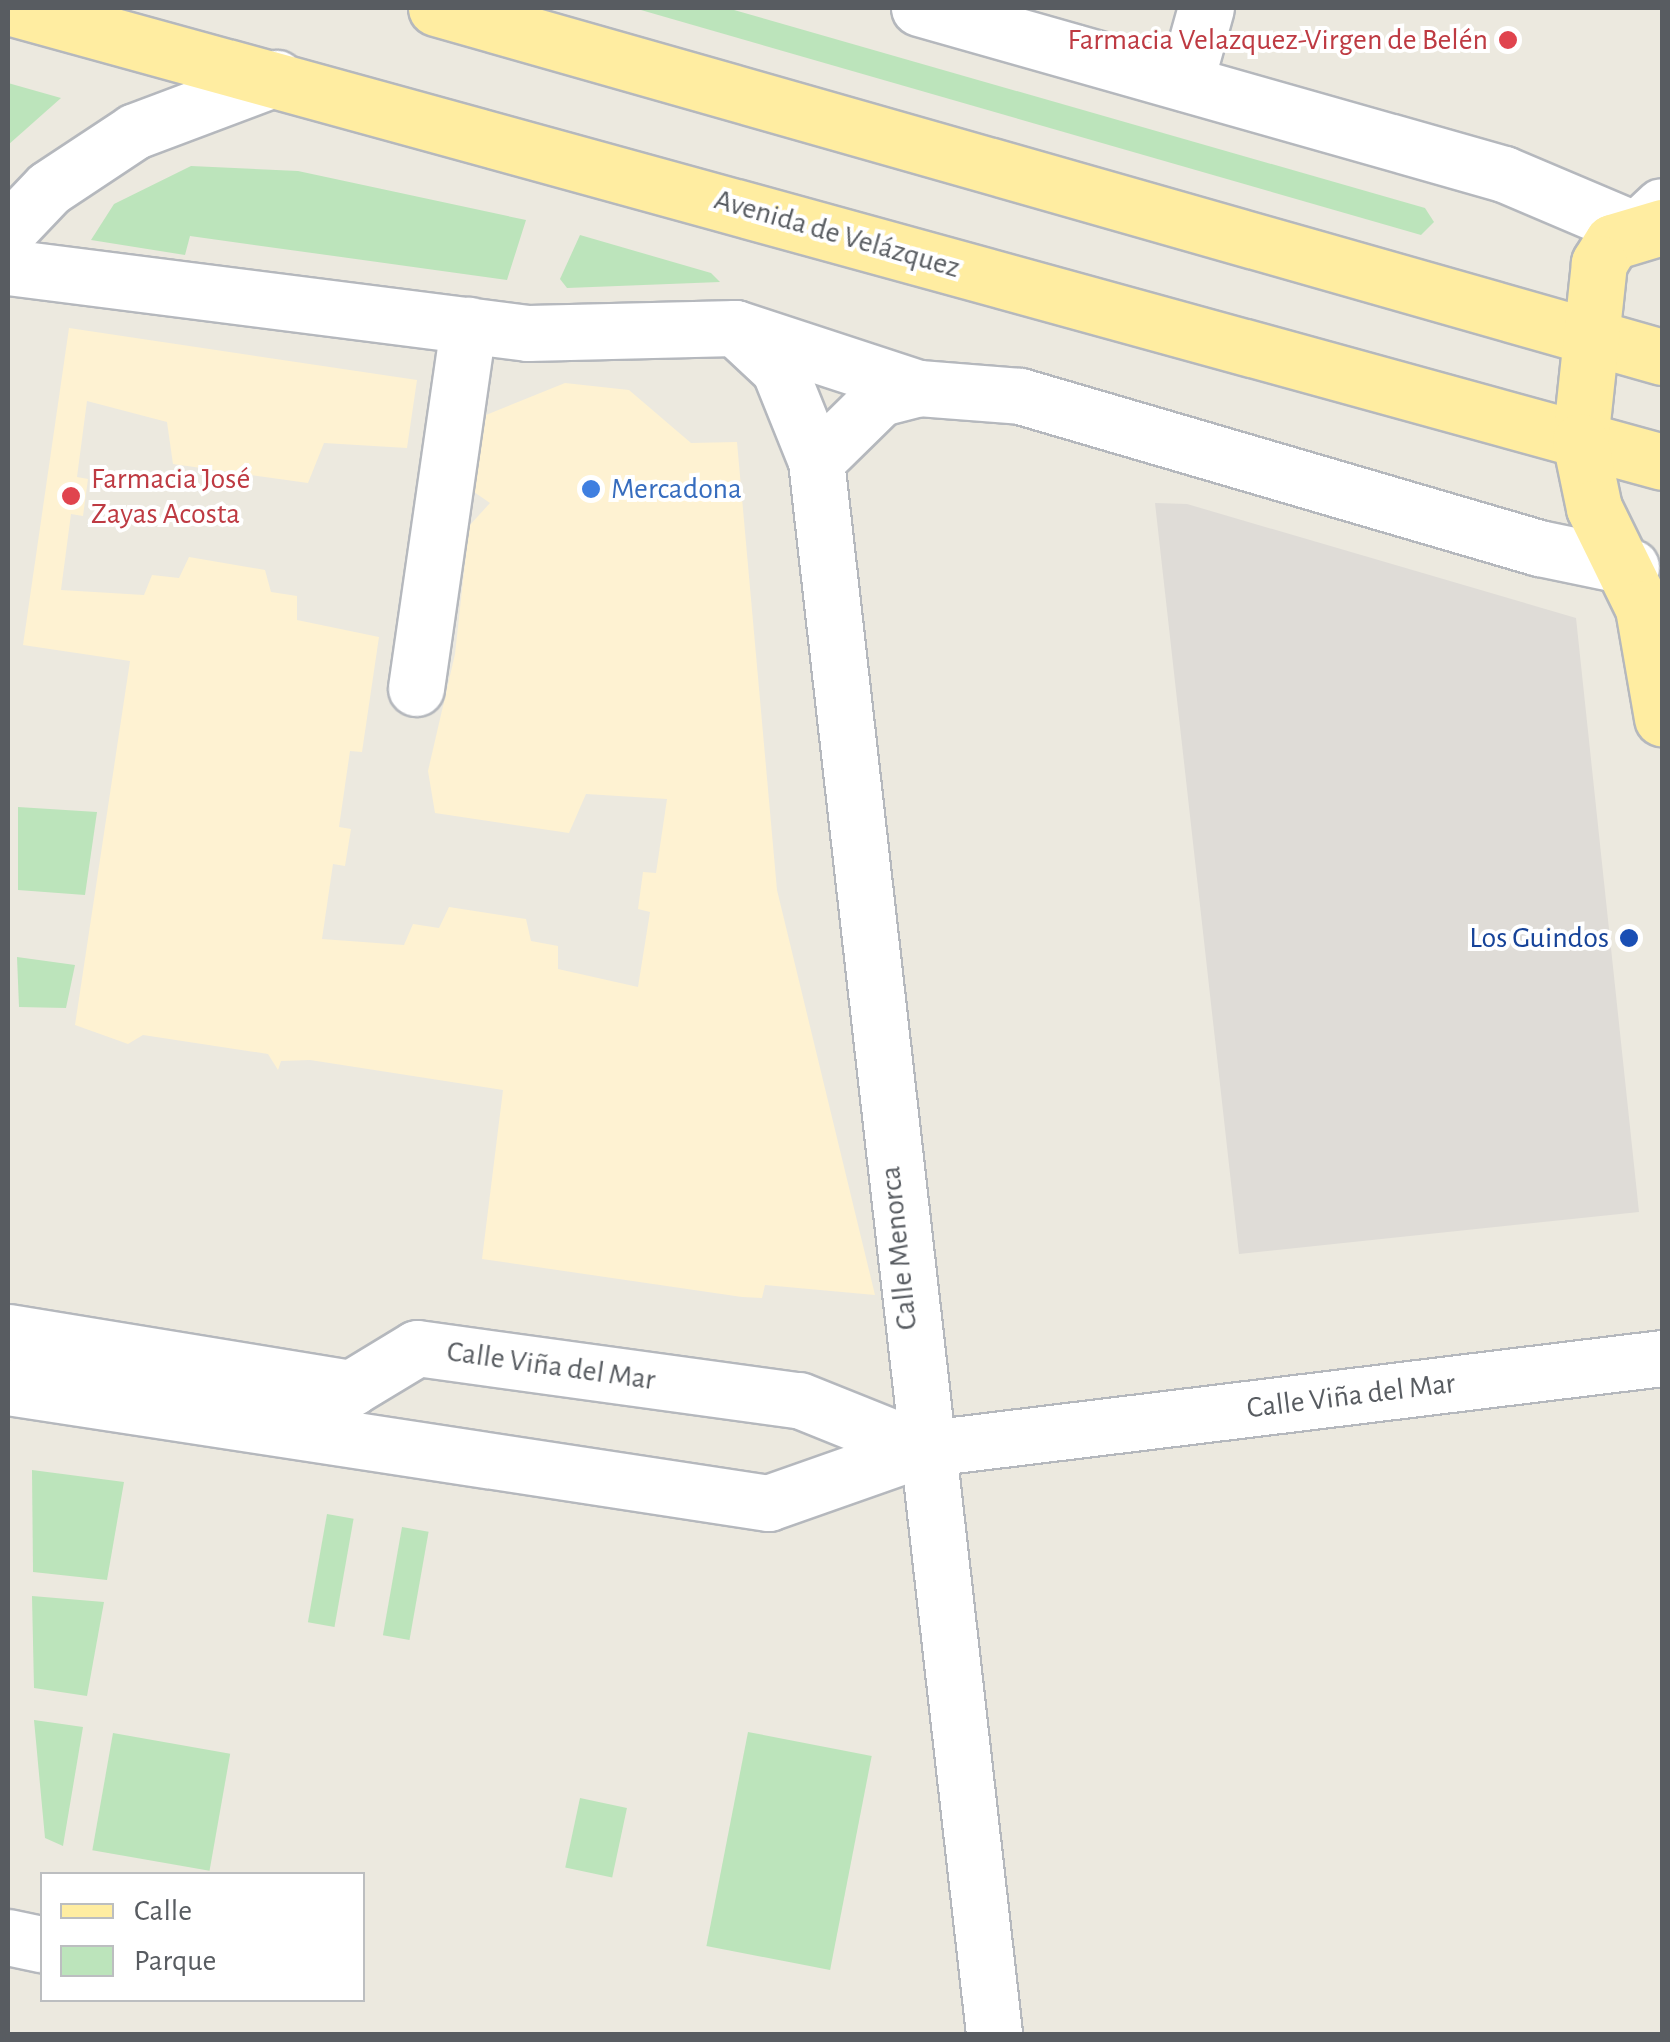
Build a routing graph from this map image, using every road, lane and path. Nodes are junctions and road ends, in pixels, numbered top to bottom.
1 (12, 8) edge
2 (919, 8) edge
3 (1206, 8) edge
4 (455, 10) edge
5 (276, 78) junction
6 (1185, 84) junction
7 (1654, 221) edge
8 (8, 231) edge
9 (8, 267) edge
10 (468, 324) junction
11 (735, 328) junction
12 (1584, 337) junction
13 (1662, 358) edge
14 (919, 388) junction
15 (1580, 441) junction
16 (816, 461) junction
17 (1662, 462) edge
18 (1647, 574) edge
19 (416, 688) dead end
20 (1662, 718) edge
21 (8, 1332) edge
22 (1662, 1358) edge
23 (8, 1387) edge
24 (921, 1448) junction
25 (8, 1937) edge
26 (40, 1944) edge
27 (994, 2034) edge

1 - 5 main road, Avenida de Velázquez
2 - 6 street
3 - 6 street
4 - 12 main road
5 - 8 street
5 - 15 main road, Avenida de Velázquez
6 - 7 street
7 - 12 main road
9 - 10 street
10 - 11 street
10 - 19 street
11 - 14 street
11 - 16 street, Calle Menorca
12 - 13 main road
12 - 15 main road
14 - 16 street
14 - 18 street
15 - 17 main road, Avenida de Velázquez
15 - 18 main road
16 - 24 street, Calle Menorca
18 - 20 main road
21 - 24 street, Calle Viña del Mar
22 - 24 street, Calle Viña del Mar
23 - 24 street, Calle Viña del Mar
24 - 27 street, Calle Menorca
25 - 26 street

